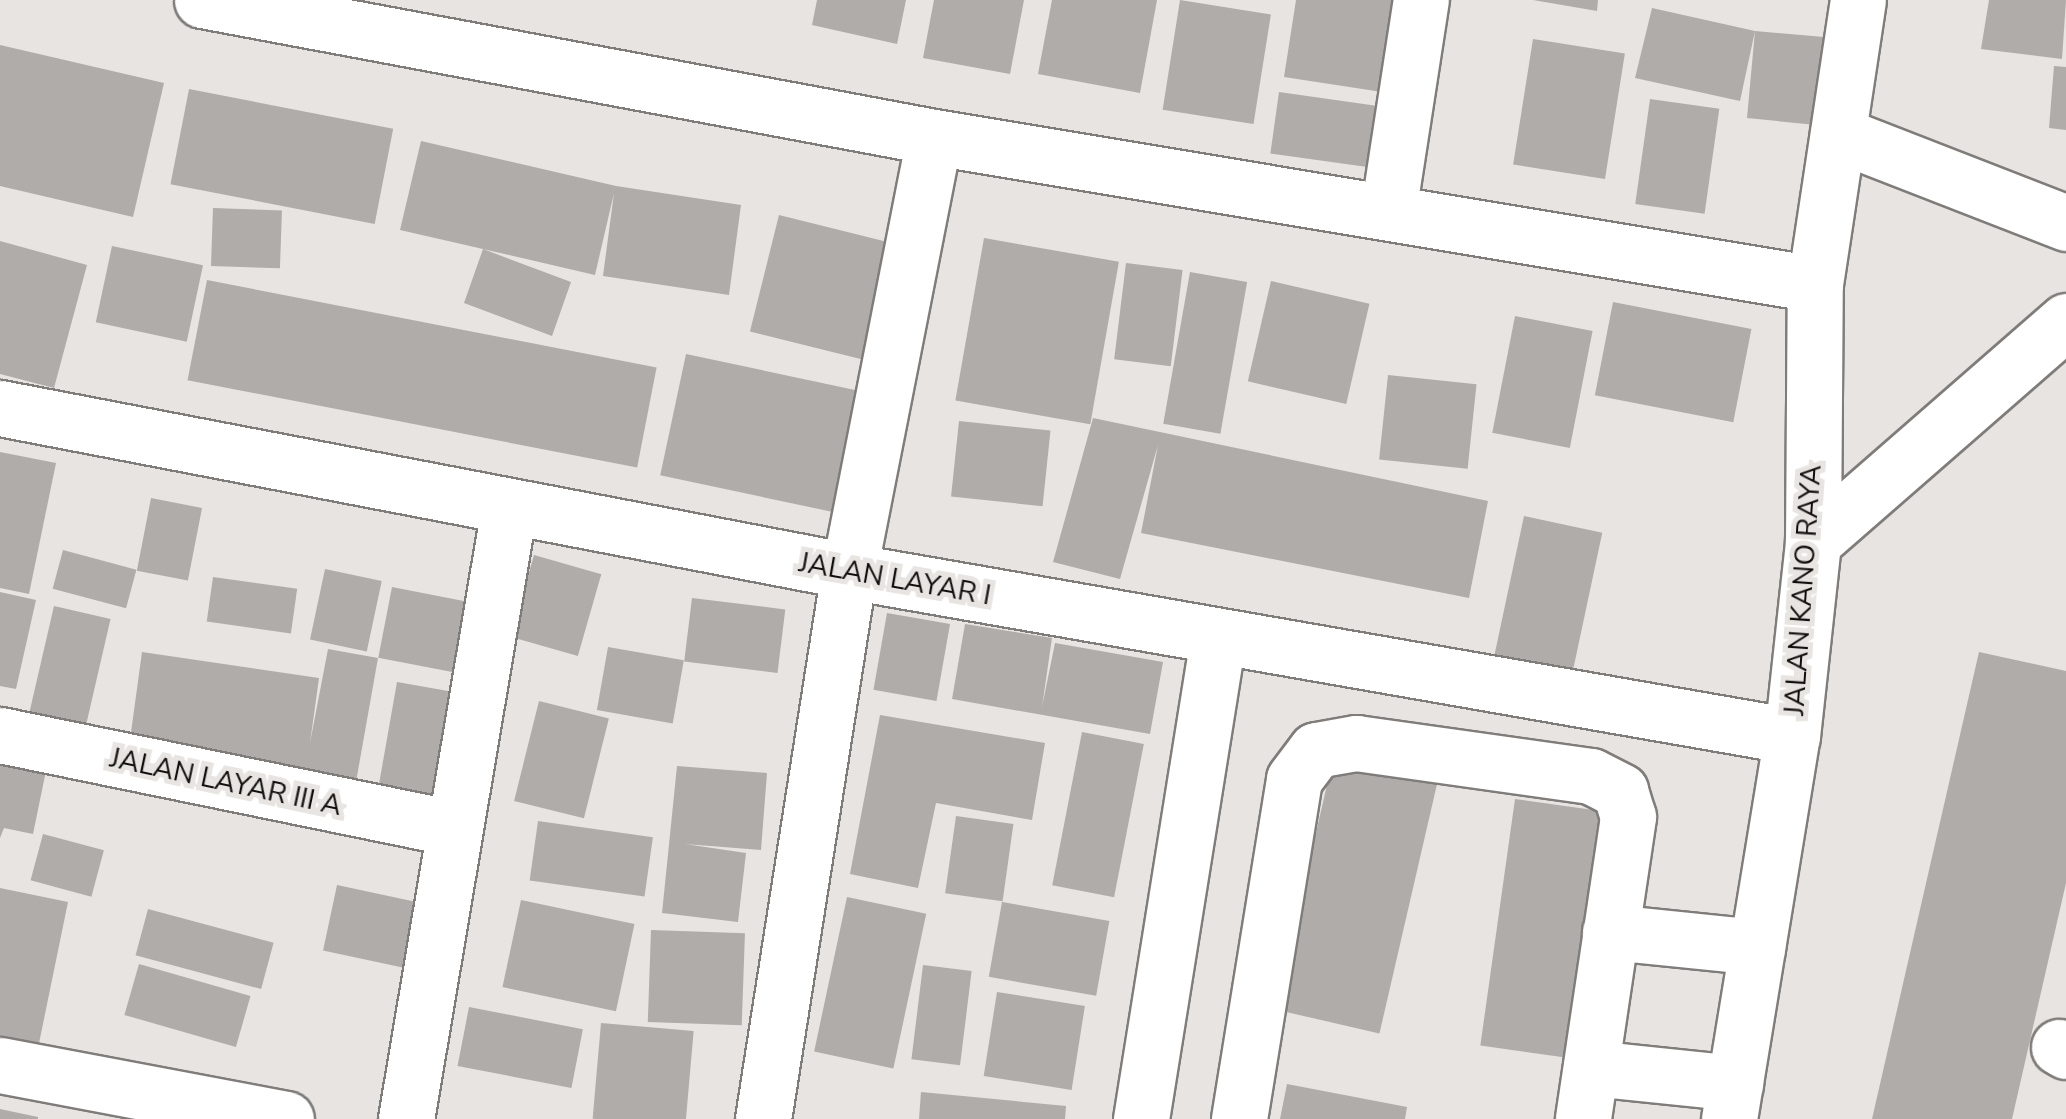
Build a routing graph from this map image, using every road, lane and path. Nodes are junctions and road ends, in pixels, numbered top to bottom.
1 (202, 0) edge
2 (1421, 0) edge
3 (1858, 0) edge
4 (382, 17) edge
5 (1838, 134) junction
6 (934, 137) junction
7 (1388, 212) junction
8 (2066, 223) edge
9 (1815, 284) junction
10 (2065, 323) edge
11 (0, 408) edge
12 (509, 508) junction
13 (1813, 542) junction
14 (849, 570) junction
15 (1218, 638) junction
16 (0, 736) edge
17 (1792, 736) junction
18 (453, 828) junction
19 (1610, 932) junction
20 (1758, 947) junction
21 (0, 1065) edge
22 (1587, 1093) edge
23 (1732, 1101) edge
24 (286, 1119) edge
25 (406, 1119) edge
26 (763, 1119) edge
27 (1141, 1119) edge
28 (1239, 1119) edge

1 - 4 street
2 - 7 street
3 - 5 street, JALAN KANO RAYA
4 - 6 street
5 - 8 street
5 - 9 street, JALAN KANO RAYA
6 - 7 street
6 - 14 street
7 - 9 street
9 - 13 street, JALAN KANO RAYA
10 - 13 street
11 - 12 street, JALAN LAYAR I
12 - 14 street, JALAN LAYAR I
12 - 18 street
13 - 17 street, JALAN KANO RAYA
14 - 15 street, JALAN LAYAR I
14 - 26 street
15 - 17 street, JALAN LAYAR I
15 - 27 street
16 - 18 street, JALAN LAYAR III A
17 - 20 street, JALAN KANO RAYA
18 - 25 street
19 - 20 street
19 - 22 street
19 - 28 street
20 - 23 street, JALAN KANO RAYA
21 - 24 street
22 - 23 street

